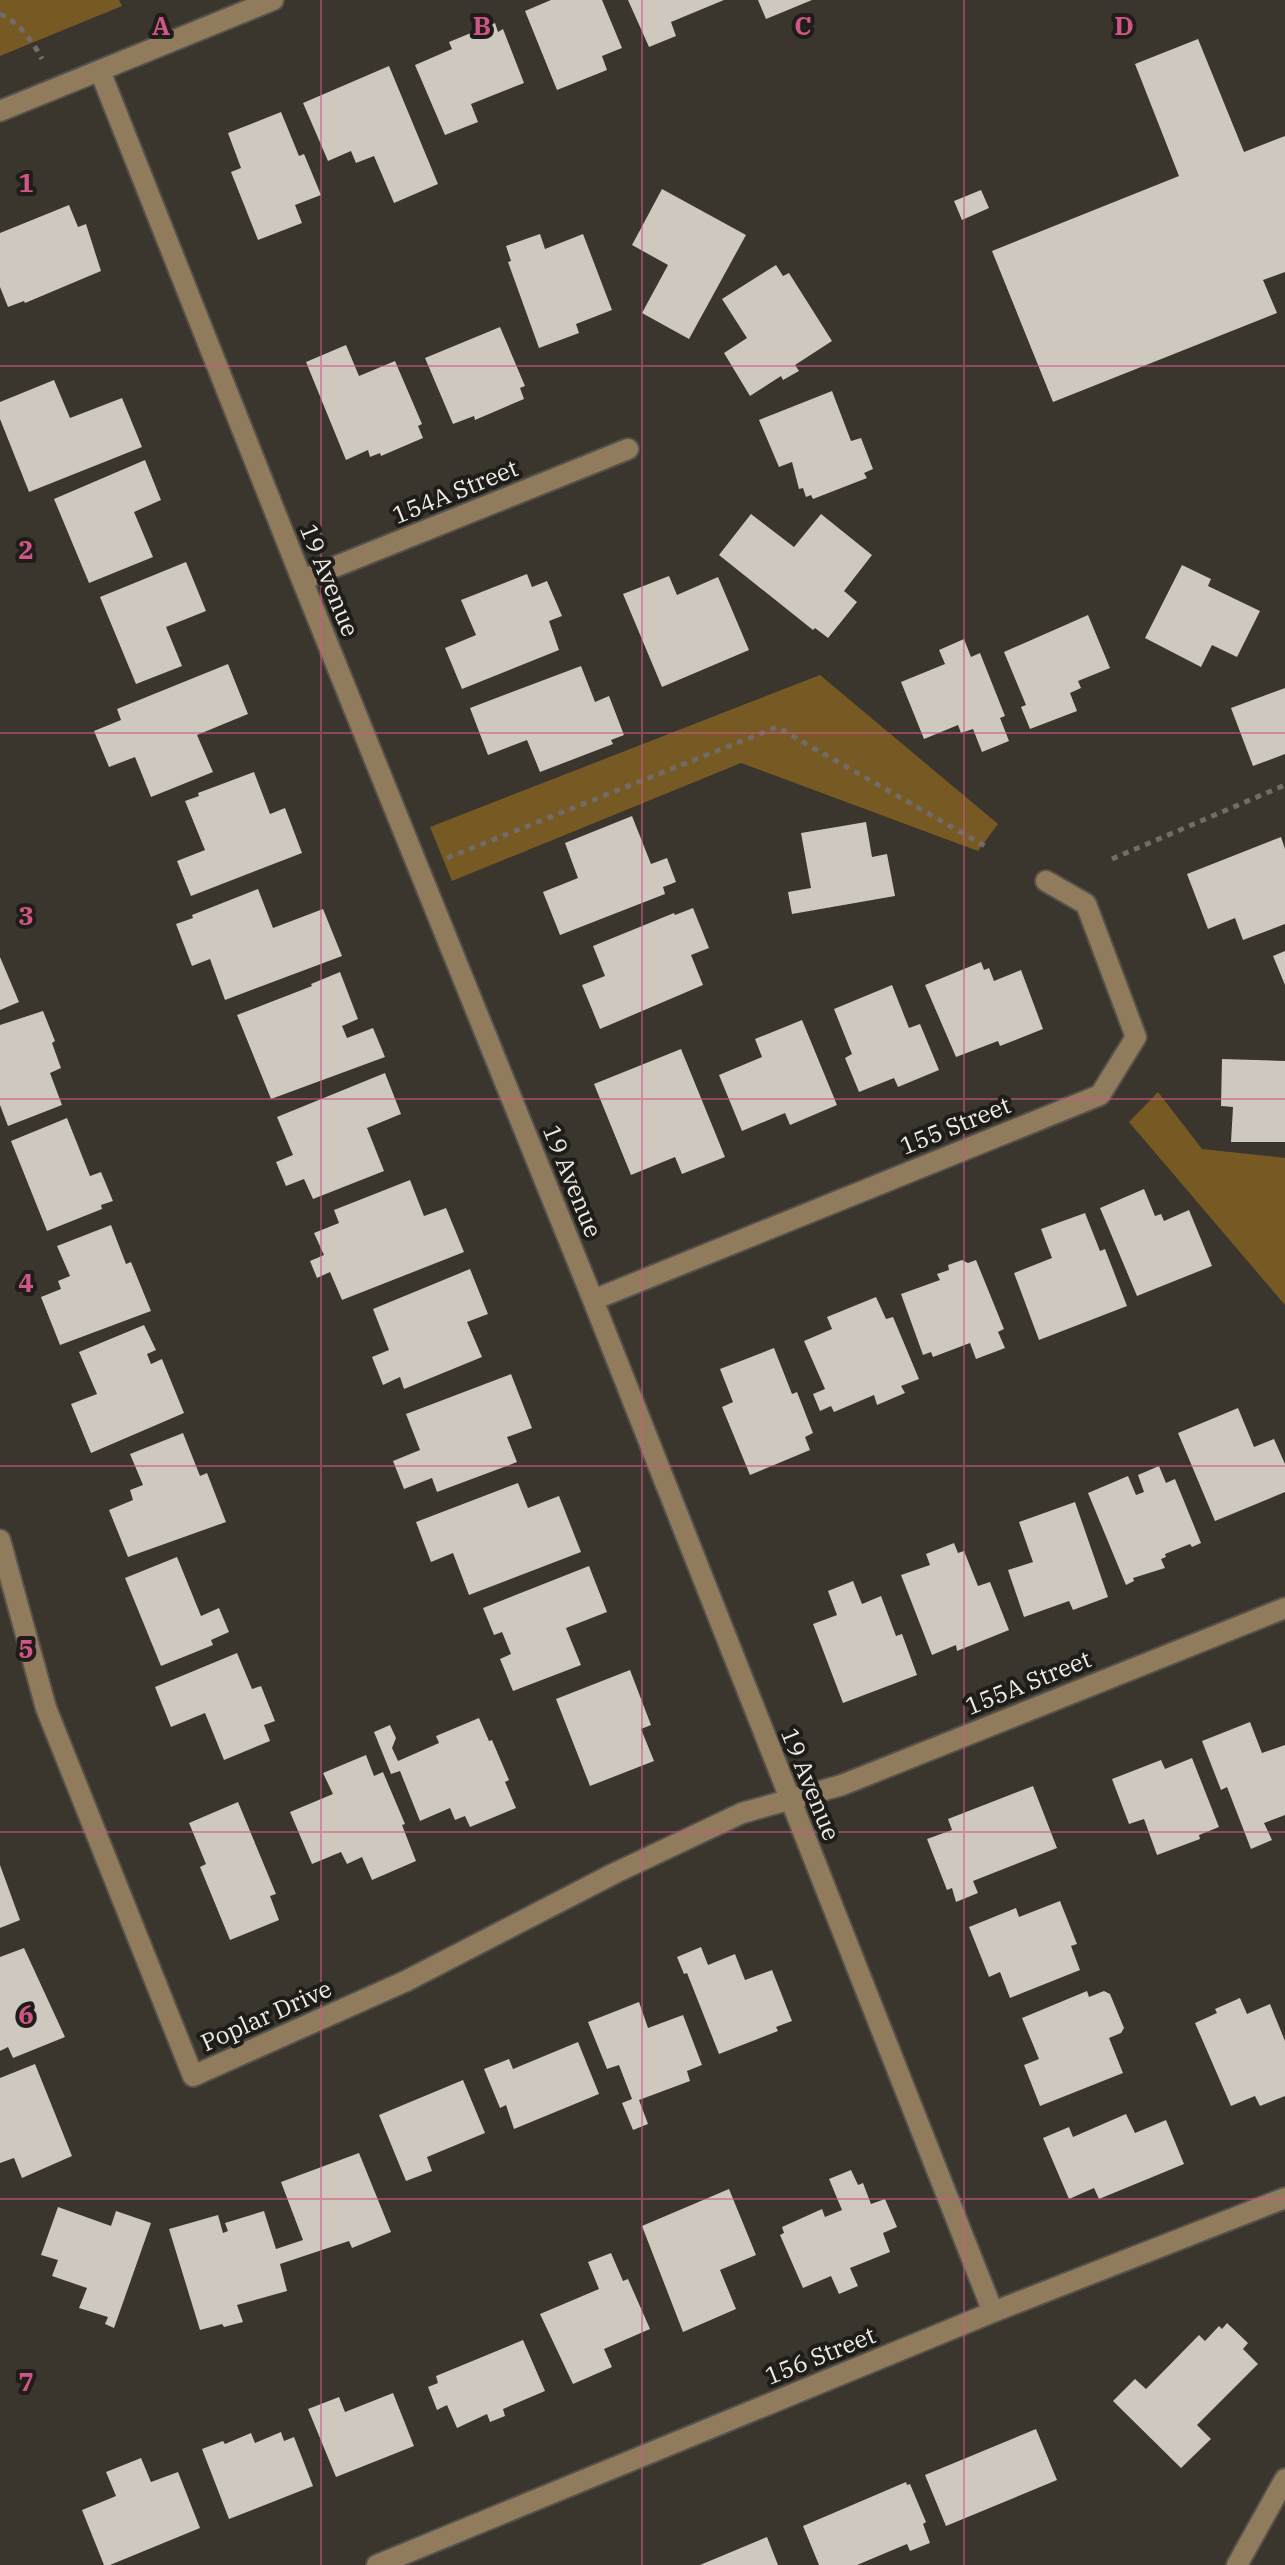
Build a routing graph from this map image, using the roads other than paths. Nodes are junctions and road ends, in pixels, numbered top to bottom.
1 (273, 0) edge
2 (100, 71) junction
3 (0, 111) edge
4 (628, 449) dead end
5 (302, 580) junction
6 (1046, 881) dead end
7 (593, 1300) junction
8 (0, 1540) edge
9 (1285, 1608) edge
10 (789, 1800) junction
11 (1285, 2198) edge
12 (993, 2312) junction
13 (1285, 2479) edge
14 (377, 2565) edge
15 (1237, 2565) edge

1 - 2 street
2 - 3 street
2 - 5 street, 19 Avenue
4 - 5 street, 154A Street
5 - 7 street, 19 Avenue
6 - 7 street, 155 Street
7 - 10 street, 19 Avenue
8 - 10 street, Poplar Drive
9 - 10 street, 155A Street
10 - 12 street, 19 Avenue
11 - 12 street, 156 Street
12 - 14 street, 156 Street
13 - 15 street

